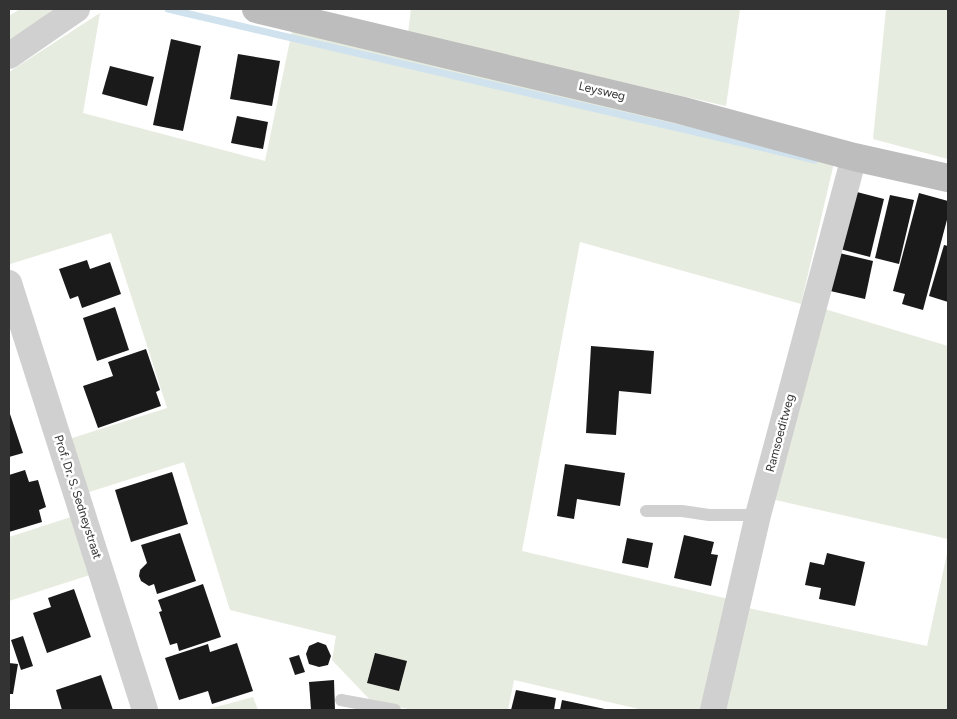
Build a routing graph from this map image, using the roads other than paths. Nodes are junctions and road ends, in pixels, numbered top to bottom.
1 (77, 9) edge
2 (256, 9) edge
3 (9, 56) edge
4 (854, 157) junction
5 (948, 178) edge
6 (9, 284) edge
7 (646, 512) dead end
8 (758, 515) junction
9 (341, 700) dead end
10 (145, 710) edge
11 (395, 710) edge
12 (713, 710) edge

1 - 3 street
2 - 4 street, Leysweg
4 - 5 street, Leysweg
4 - 8 street, Ramsoeditweg
6 - 10 street, Prof. Dr. S. Sedneystraat
7 - 8 lane
8 - 12 street, Ramsoeditweg
9 - 11 lane

